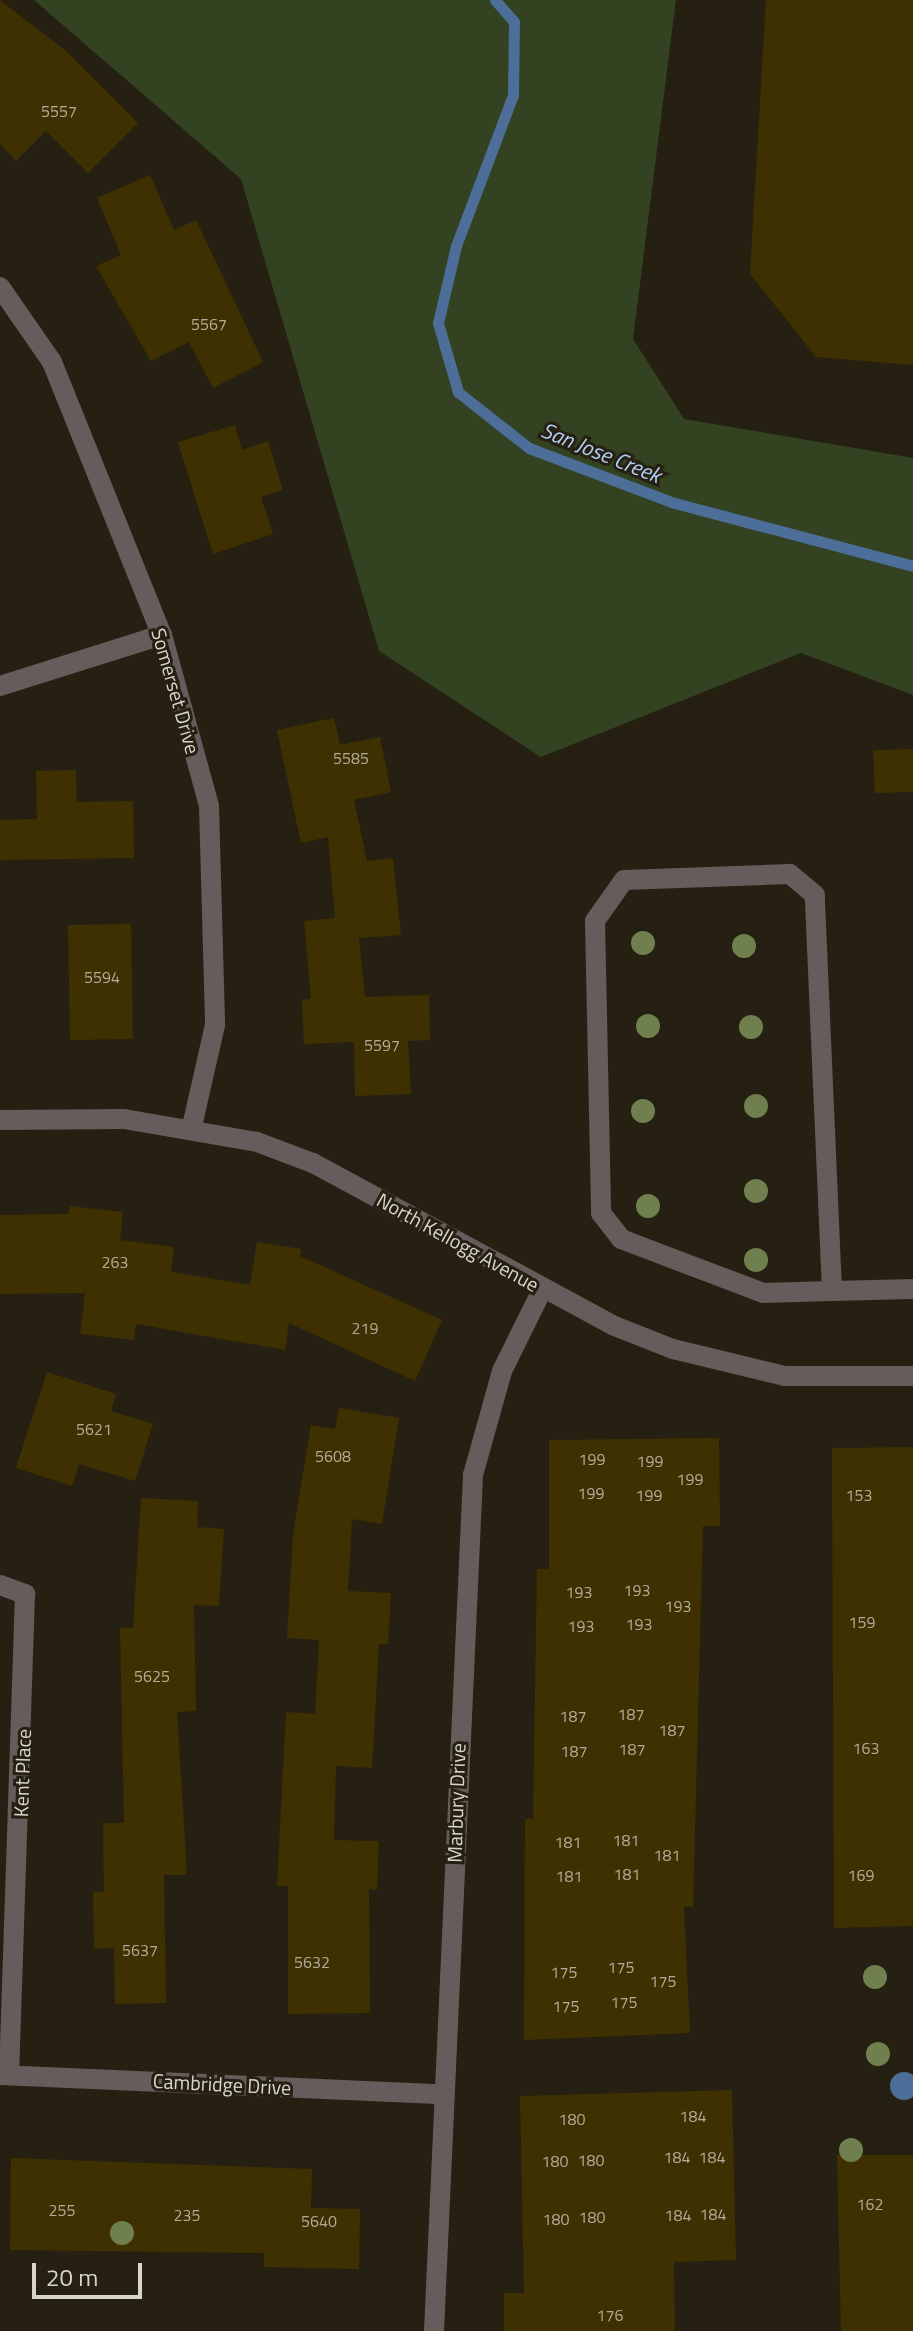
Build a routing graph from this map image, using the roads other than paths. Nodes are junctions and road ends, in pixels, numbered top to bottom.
1 (0, 287) edge
2 (162, 635) junction
3 (0, 686) edge
4 (0, 1120) edge
5 (192, 1126) junction
6 (543, 1288) junction
7 (913, 1289) edge
8 (832, 1291) junction
9 (913, 1376) edge
10 (0, 1585) edge
11 (5, 2075) edge
12 (444, 2094) junction
13 (434, 2331) edge

1 - 2 street, Somerset Drive
2 - 3 street
2 - 5 street, Somerset Drive
4 - 5 street, North Kellogg Avenue
5 - 6 street, North Kellogg Avenue
6 - 9 street, North Kellogg Avenue
6 - 12 street, Marbury Drive
7 - 8 street
8 - 8 street
10 - 11 street, Kent Place
11 - 12 street, Cambridge Drive
12 - 13 street, Marbury Drive

